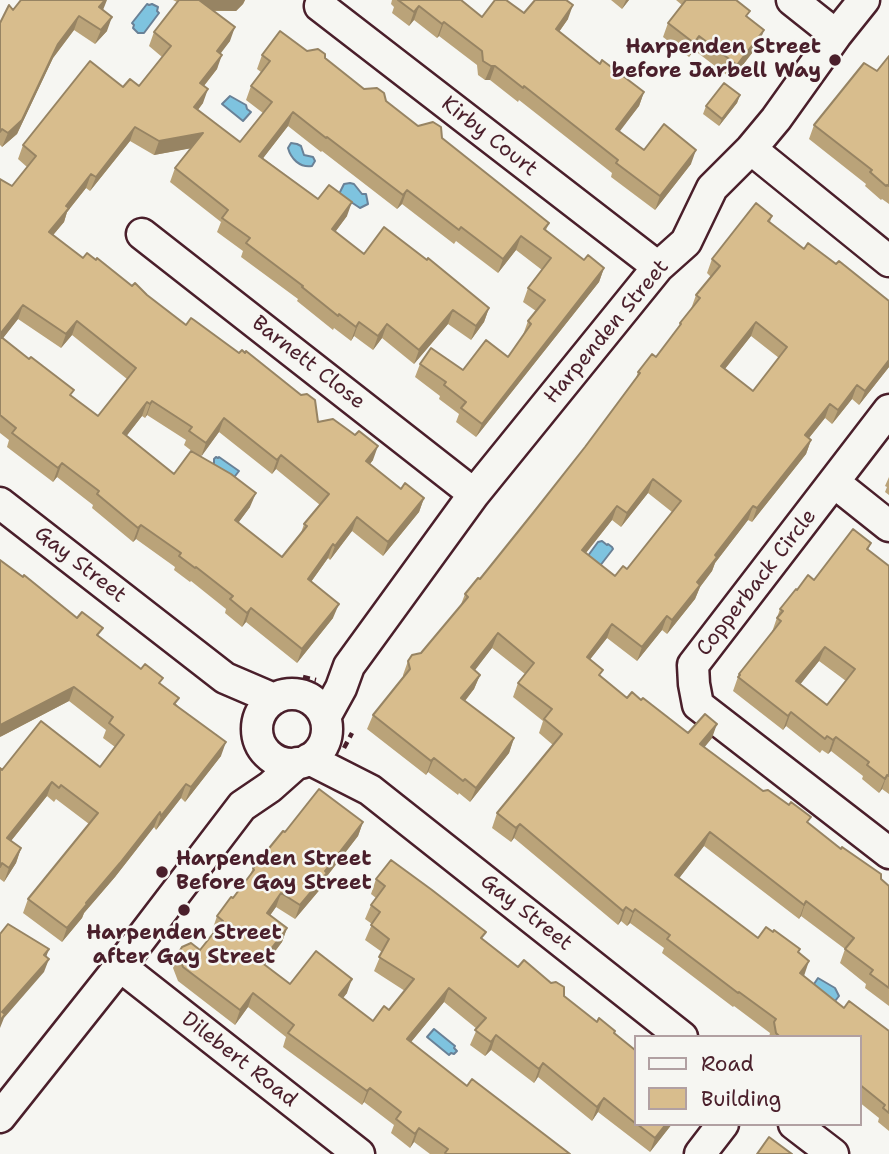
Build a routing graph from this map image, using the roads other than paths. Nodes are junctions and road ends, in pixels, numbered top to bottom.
1 (792, 0) edge
2 (864, 0) edge
3 (320, 6) dead end
4 (836, 35) junction
5 (751, 149) junction
6 (142, 234) dead end
7 (889, 261) edge
8 (658, 267) junction
9 (889, 410) edge
10 (835, 483) junction
11 (474, 494) junction
12 (0, 503) edge
13 (889, 526) edge
14 (225, 678) junction
15 (274, 699) junction
16 (319, 713) junction
17 (259, 737) junction
18 (303, 761) junction
19 (370, 790) junction
20 (243, 806) junction
21 (889, 853) edge
22 (120, 966) junction
23 (679, 1035) edge
24 (0, 1116) edge
25 (721, 1126) edge
26 (797, 1126) edge
27 (342, 1149) edge
28 (700, 1154) edge
29 (833, 1154) edge

1 - 4 street
2 - 4 street, Harpenden Street
3 - 8 street, Kirby Court
4 - 5 street, Harpenden Street
5 - 7 street
5 - 8 street, Harpenden Street
6 - 11 street, Barnett Close
8 - 11 street, Harpenden Street
9 - 10 street, Copperback Circle
10 - 13 street
10 - 21 street, Copperback Circle
11 - 16 street, Harpenden Street
12 - 14 street, Gay Street
14 - 15 street, Gay Street
14 - 17 street, Gay Street
15 - 16 street
15 - 17 street, Harpenden Street
16 - 18 street, Harpenden Street
16 - 19 street, Gay Street
17 - 18 street
17 - 20 street, Harpenden Street
18 - 19 street, Gay Street
18 - 20 street, Harpenden Street
19 - 23 street, Gay Street
20 - 22 street, Harpenden Street
22 - 24 street, Harpenden Street
22 - 27 street, Dilebert Road
25 - 28 street
26 - 29 street

